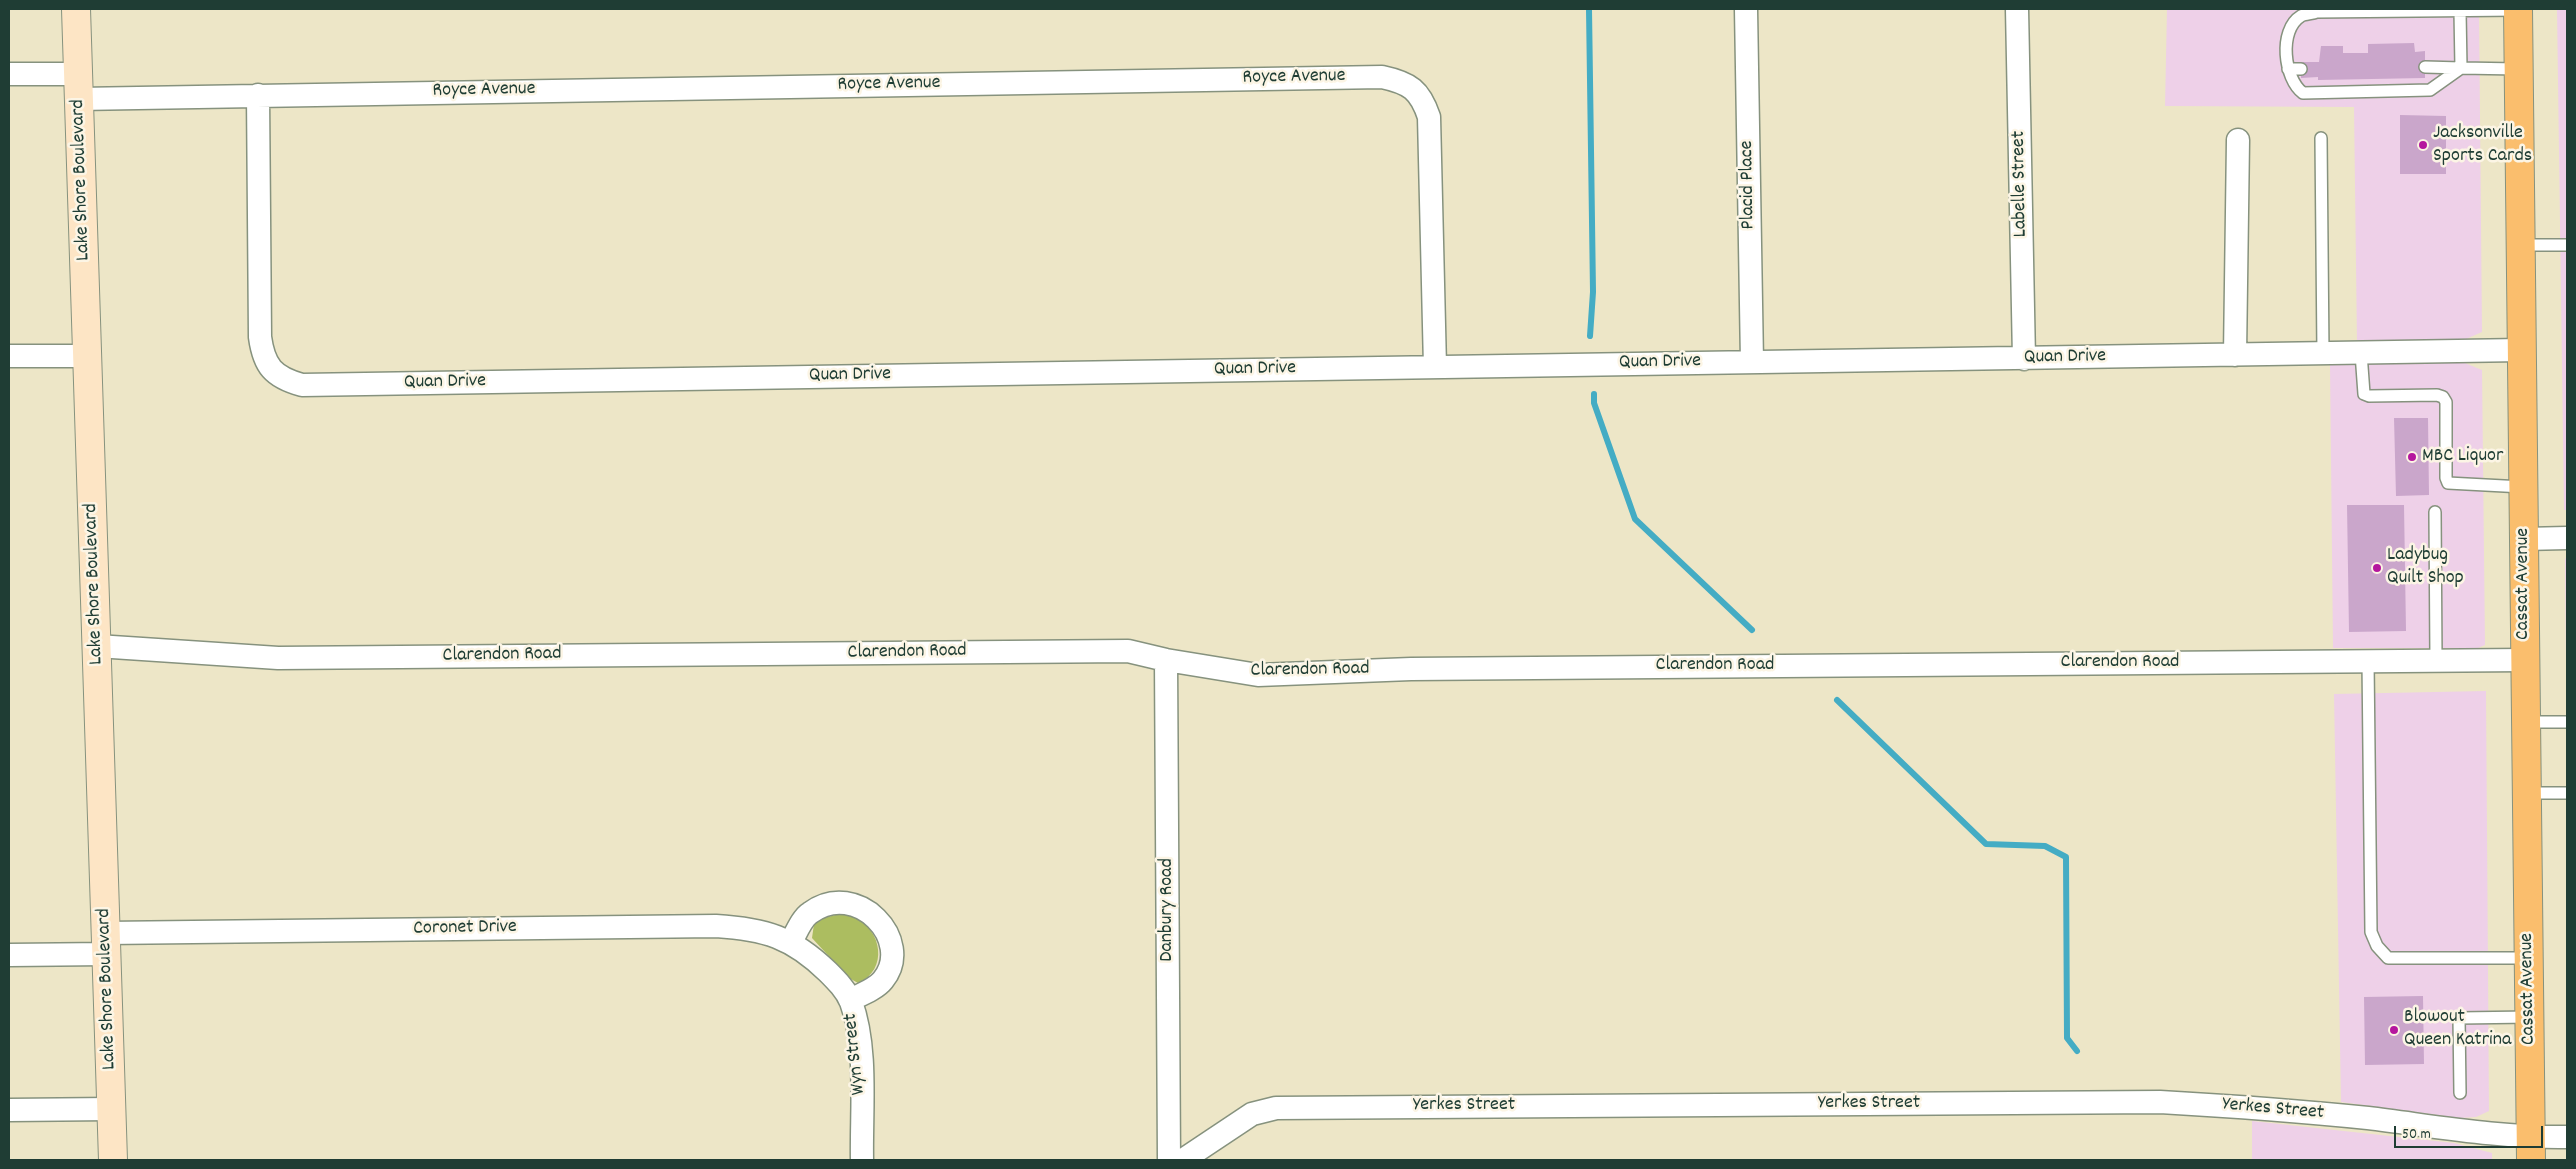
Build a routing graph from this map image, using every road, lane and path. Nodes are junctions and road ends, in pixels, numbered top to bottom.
1 (76, 9) edge
2 (1746, 9) edge
3 (2017, 9) edge
4 (2518, 10) edge
5 (2460, 11) junction
6 (2425, 67) dead end
7 (2461, 68) junction
8 (2288, 69) junction
9 (2301, 69) dead end
10 (2518, 69) junction
11 (9, 74) edge
12 (79, 86) junction
13 (258, 95) junction
14 (2321, 138) dead end
15 (2238, 140) dead end
16 (2520, 245) junction
17 (2567, 245) edge
18 (2521, 350) junction
19 (2361, 353) junction
20 (2323, 354) junction
21 (2236, 355) junction
22 (9, 356) edge
23 (88, 356) junction
24 (2024, 359) junction
25 (1752, 362) junction
26 (1435, 367) junction
27 (2523, 487) junction
28 (2435, 512) dead end
29 (2567, 538) edge
30 (2524, 539) junction
31 (97, 646) junction
32 (1166, 660) junction
33 (2436, 660) junction
34 (2525, 660) junction
35 (2368, 661) junction
36 (2526, 722) junction
37 (2567, 722) edge
38 (2567, 792) edge
39 (2527, 793) junction
40 (791, 942) junction
41 (106, 943) junction
42 (9, 955) edge
43 (2529, 958) junction
44 (816, 960) joint
45 (850, 1000) junction
46 (2530, 1017) junction
47 (2460, 1093) dead end
48 (112, 1108) junction
49 (9, 1110) edge
50 (2567, 1137) edge
51 (2531, 1149) edge
52 (114, 1160) edge
53 (862, 1160) edge
54 (1169, 1160) edge
55 (1183, 1160) edge

1 - 12 street, Lake Shore Boulevard
2 - 25 street, Placid Place
3 - 24 street, Labelle Street
4 - 5 lane
4 - 10 main road, Cassat Avenue
5 - 7 lane
5 - 8 lane
6 - 7 lane
7 - 8 lane
7 - 10 lane
8 - 9 lane
10 - 16 main road, Cassat Avenue
11 - 12 street, Royce Avenue
12 - 13 street, Royce Avenue
12 - 23 street, Lake Shore Boulevard
13 - 26 street, Royce Avenue
13 - 26 street, Quan Drive
14 - 20 lane
15 - 21 street
16 - 17 lane
16 - 18 main road, Cassat Avenue
18 - 19 street, Quan Drive
18 - 27 main road, Cassat Avenue
19 - 20 street, Quan Drive
19 - 27 lane
20 - 21 street, Quan Drive
21 - 24 street, Quan Drive
22 - 23 street
23 - 31 street, Lake Shore Boulevard
24 - 25 street, Quan Drive
25 - 26 street, Quan Drive
27 - 30 main road, Cassat Avenue
28 - 33 lane
29 - 30 street
30 - 34 main road, Cassat Avenue
31 - 32 street, Clarendon Road
31 - 41 street, Lake Shore Boulevard
32 - 35 street, Clarendon Road
32 - 54 street, Danbury Road
33 - 34 street, Clarendon Road
33 - 35 street, Clarendon Road
34 - 36 main road, Cassat Avenue
35 - 43 lane
36 - 37 lane
36 - 39 main road, Cassat Avenue
38 - 39 lane
39 - 43 main road, Cassat Avenue
40 - 41 street, Coronet Drive
40 - 44 street, Coronet Drive
40 - 45 street
41 - 42 street, Coronet Drive
41 - 48 street, Lake Shore Boulevard
43 - 46 main road, Cassat Avenue
44 - 45 street, Wyn Street
45 - 53 street, Wyn Street
46 - 47 lane
46 - 51 main road, Cassat Avenue
48 - 49 street
48 - 52 street, Lake Shore Boulevard
50 - 51 street, Yerkes Street
51 - 55 street, Yerkes Street

